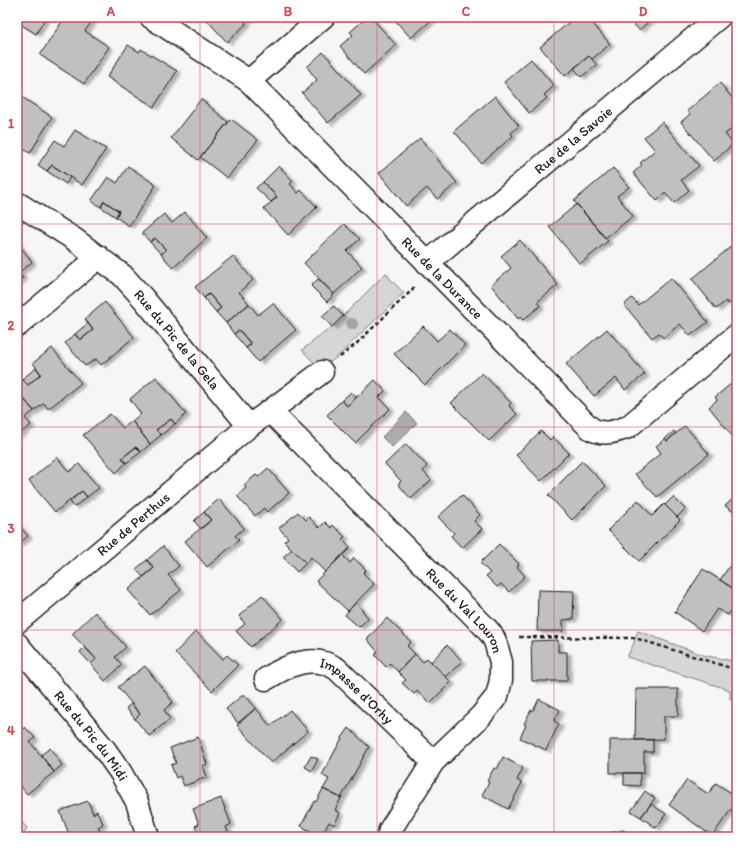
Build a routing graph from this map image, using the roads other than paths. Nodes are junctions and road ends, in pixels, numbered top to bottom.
1 (152, 17) edge
2 (323, 17) edge
3 (719, 17) edge
4 (250, 81) junction
5 (17, 203) edge
6 (99, 258) junction
7 (427, 263) junction
8 (17, 326) edge
9 (737, 335) edge
10 (322, 372) road end
11 (270, 411) junction
12 (249, 426) junction
13 (17, 622) edge
14 (17, 644) edge
15 (266, 679) dead end
16 (433, 762) junction
17 (148, 837) edge
18 (388, 837) edge

1 - 4 street, Rue de la Durance
2 - 4 street
3 - 7 street, Rue de la Savoie
4 - 7 street, Rue de la Durance
5 - 6 street, Rue du Pic de la Gela
6 - 8 street
6 - 12 street, Rue du Pic de la Gela
7 - 9 street, Rue de la Durance
10 - 11 street
11 - 12 street
11 - 16 street, Rue du Val Louron
12 - 13 street, Rue de Perthus
14 - 17 street, Rue du Pic du Midi
15 - 16 street, Impasse d'Orhy
16 - 18 street, Rue du Val Louron

